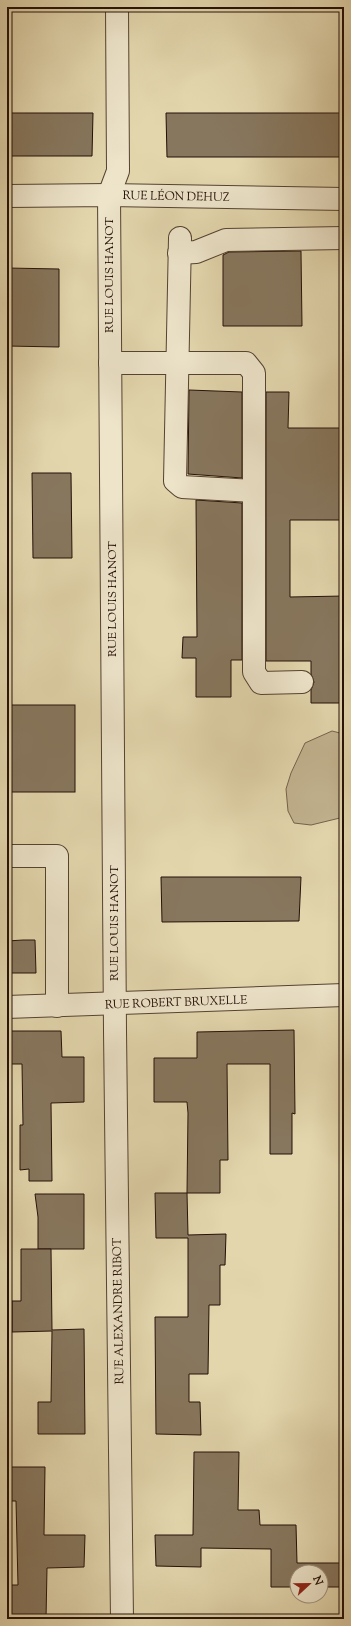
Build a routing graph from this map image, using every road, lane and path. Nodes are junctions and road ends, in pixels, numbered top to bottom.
1 (117, 7) edge
2 (109, 195) junction
3 (7, 196) edge
4 (344, 199) edge
5 (344, 238) edge
6 (110, 363) junction
7 (177, 363) junction
8 (254, 491) junction
9 (302, 682) dead end
10 (7, 856) edge
11 (344, 996) edge
12 (114, 1004) junction
13 (58, 1006) junction
14 (7, 1007) edge
15 (122, 1619) edge

1 - 2 street
2 - 3 street, RUE LÉON DEHUZ
2 - 4 street, RUE LÉON DEHUZ
2 - 6 street, RUE LOUIS HANOT
5 - 7 street
6 - 7 street
6 - 12 street, RUE LOUIS HANOT
7 - 8 street
7 - 8 street
8 - 9 street
10 - 13 street
11 - 12 street, RUE ROBERT BRUXELLE
12 - 13 street, RUE ROBERT BRUXELLE
12 - 15 street, RUE ALEXANDRE RIBOT
13 - 14 street, RUE ROBERT BRUXELLE

